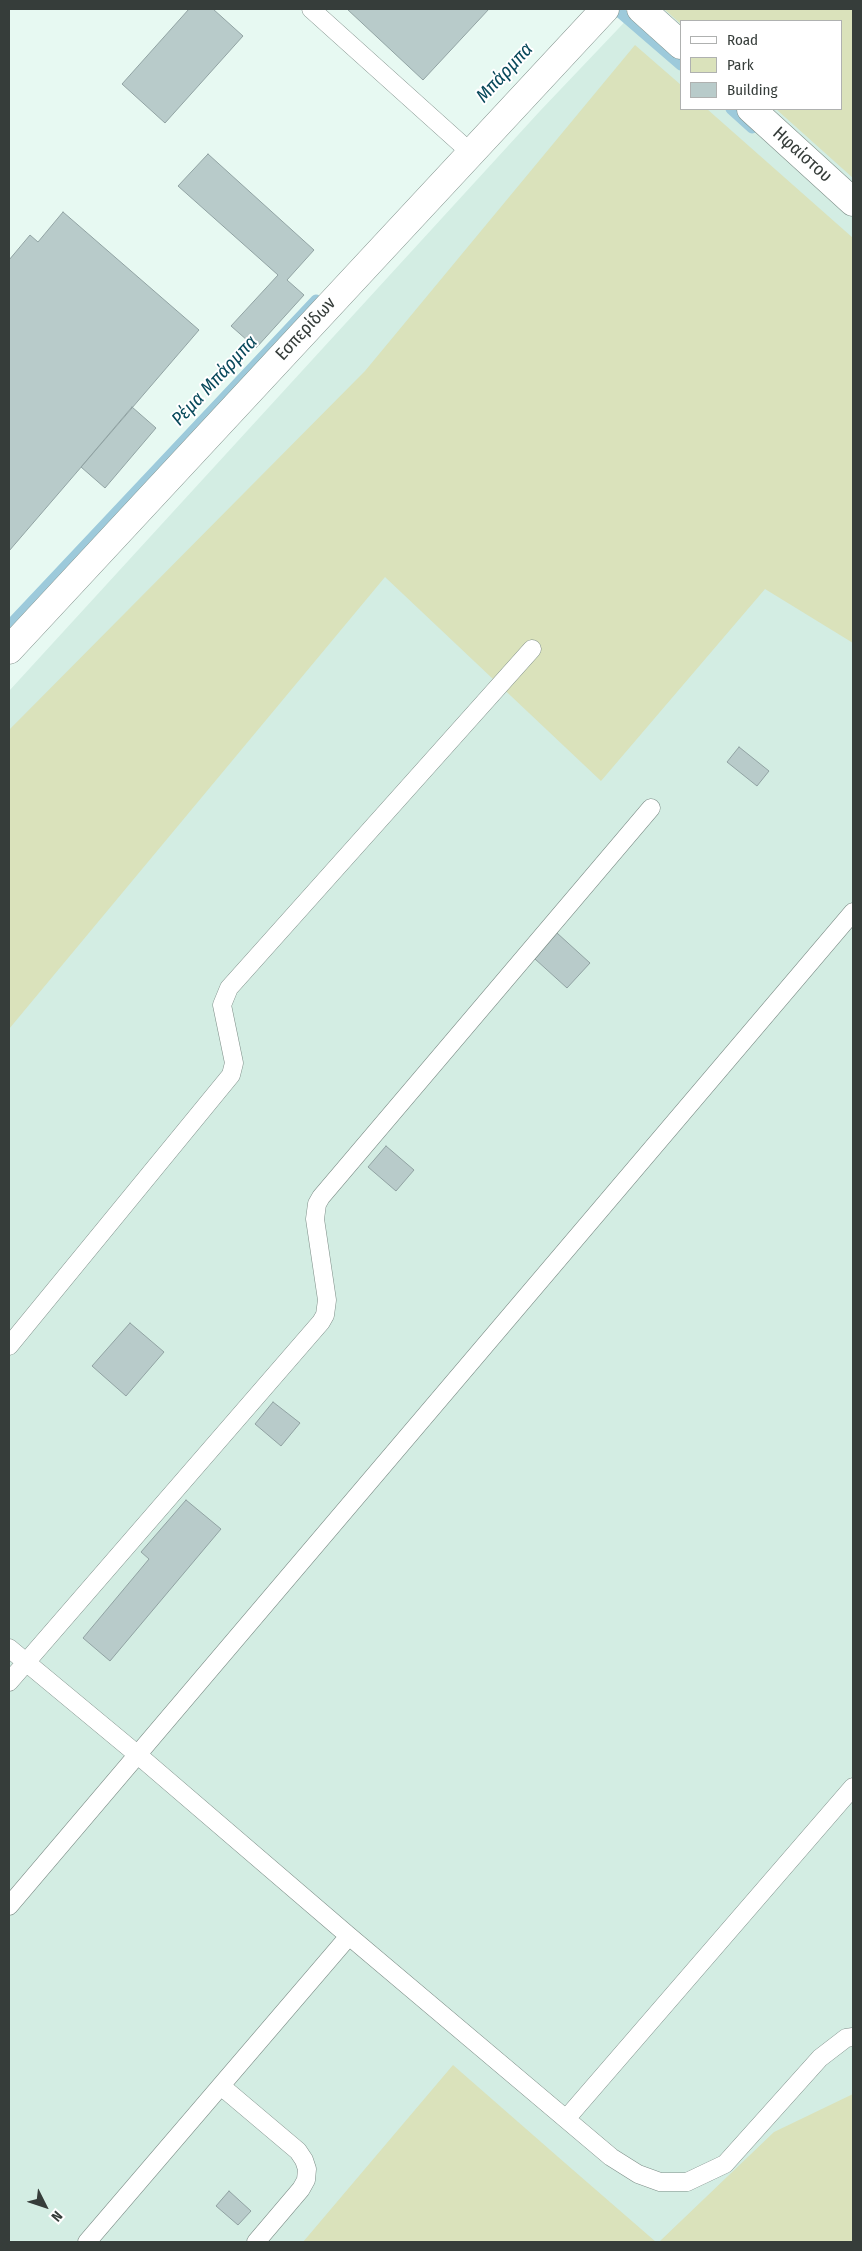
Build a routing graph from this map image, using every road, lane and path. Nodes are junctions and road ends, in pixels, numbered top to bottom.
1 (311, 9) edge
2 (605, 9) edge
3 (641, 9) edge
4 (680, 44) edge
5 (752, 110) edge
6 (470, 152) junction
7 (853, 202) edge
8 (532, 649) dead end
9 (9, 650) edge
10 (651, 808) dead end
11 (853, 912) edge
12 (9, 1346) edge
13 (9, 1648) edge
14 (26, 1661) junction
15 (9, 1682) edge
16 (138, 1754) junction
17 (853, 1787) edge
18 (9, 1906) edge
19 (349, 1936) junction
20 (853, 2036) edge
21 (221, 2086) junction
22 (566, 2119) junction
23 (87, 2242) edge
24 (256, 2242) edge

1 - 6 lane
2 - 6 street, Εσπερίδων
3 - 4 street
5 - 7 street, Ηφαίστου
6 - 9 street, Εσπερίδων
8 - 12 lane
10 - 14 lane
11 - 16 lane
13 - 14 lane
14 - 15 lane
14 - 16 lane
16 - 18 lane
16 - 19 lane
17 - 22 lane
19 - 21 lane
19 - 22 lane
20 - 22 lane
21 - 23 lane
21 - 24 lane

